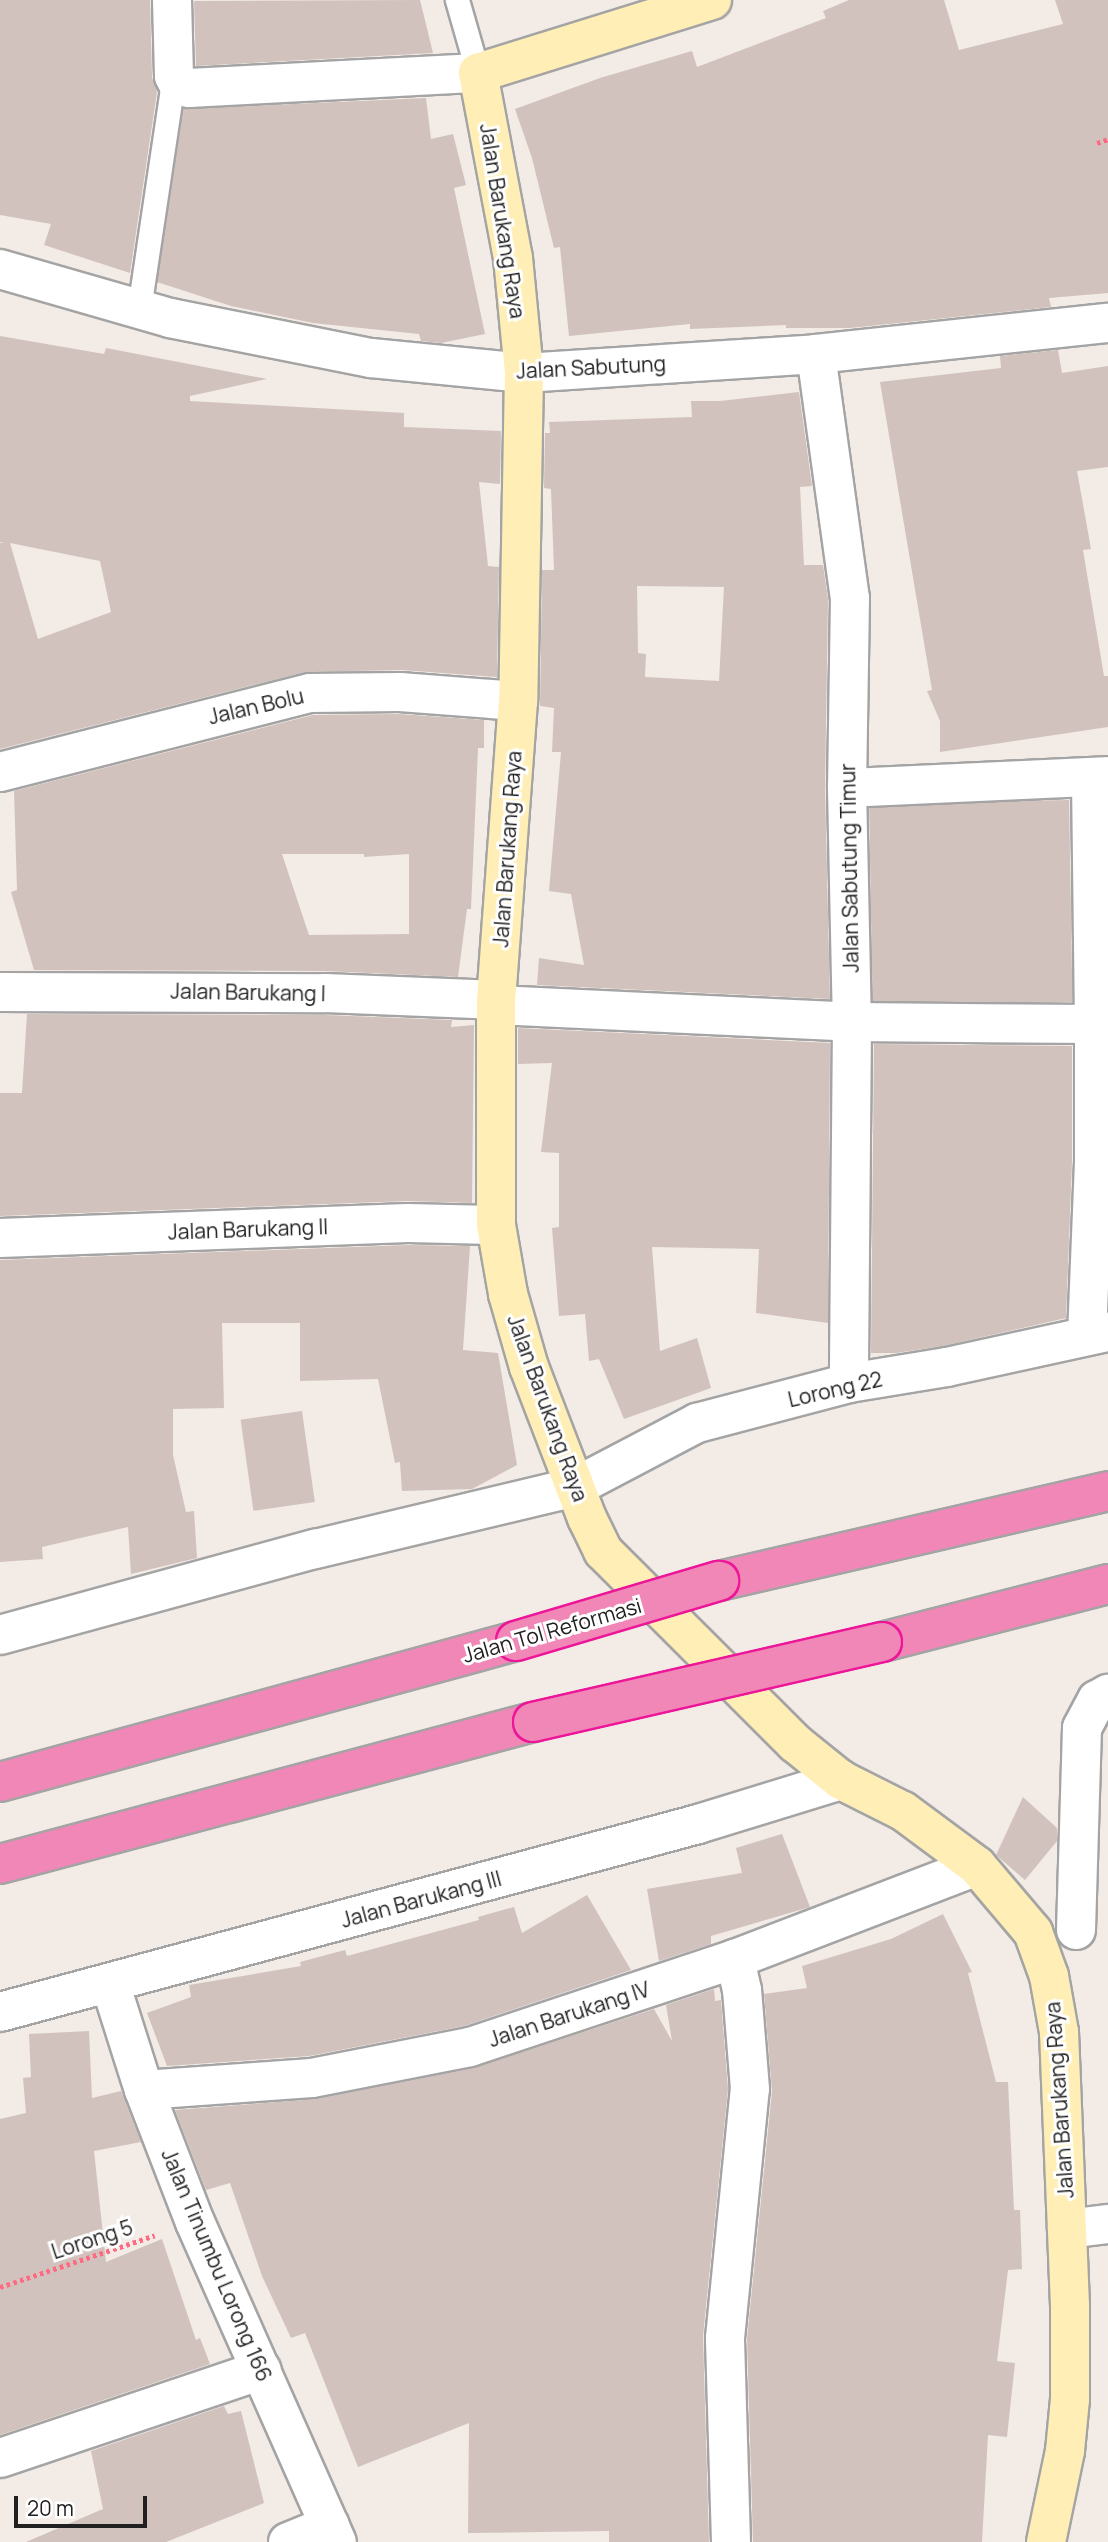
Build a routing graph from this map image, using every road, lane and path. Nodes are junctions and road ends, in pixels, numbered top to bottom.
1 (172, 0) edge
2 (457, 0) edge
3 (712, 0) edge
4 (478, 73) junction
5 (174, 76) junction
6 (1108, 139) edge
7 (1097, 143) dead end
8 (0, 269) edge
9 (139, 309) junction
10 (1108, 323) edge
11 (816, 354) junction
12 (524, 373) junction
13 (518, 701) junction
14 (0, 772) edge
15 (1099, 778) edge
16 (847, 789) junction
17 (0, 992) edge
18 (496, 1003) junction
19 (852, 1022) junction
20 (1099, 1033) edge
21 (496, 1225) junction
22 (0, 1238) edge
23 (1097, 1334) edge
24 (849, 1384) junction
25 (575, 1487) junction
26 (1108, 1491) edge
27 (1108, 1584) edge
28 (0, 1635) edge
29 (1108, 1693) edge
30 (841, 1780) junction
31 (0, 1783) edge
32 (0, 1864) edge
33 (977, 1866) junction
34 (1092, 1930) edge
35 (1033, 1932) junction
36 (735, 1959) junction
37 (110, 1983) junction
38 (0, 2012) edge
39 (144, 2090) junction
40 (195, 2222) junction
41 (1108, 2224) edge
42 (1067, 2229) junction
43 (0, 2287) edge
44 (262, 2370) junction
45 (0, 2458) edge
46 (334, 2533) edge
47 (288, 2542) edge
48 (731, 2542) edge
49 (1046, 2542) edge

1 - 5 street
2 - 4 lane
3 - 4 street
4 - 5 street
4 - 12 street, Jalan Barukang Raya
5 - 9 lane
6 - 7 path
8 - 9 street, Jalan Sabutung
9 - 12 street, Jalan Sabutung
10 - 11 street, Jalan Sabutung
11 - 12 street, Jalan Sabutung
11 - 16 street, Jalan Sabutung Timur
12 - 13 street, Jalan Barukang Raya
13 - 14 street, Jalan Bolu
13 - 18 street, Jalan Barukang Raya
15 - 16 street
15 - 20 street
16 - 19 street, Jalan Sabutung Timur
17 - 18 street, Jalan Barukang I
18 - 19 street, Jalan Barukang I
18 - 21 street, Jalan Barukang Raya
19 - 20 street, Jalan Barukang I
19 - 24 street, Jalan Sabutung Timur
20 - 23 street
21 - 22 street, Jalan Barukang II
21 - 25 street, Jalan Barukang Raya
23 - 24 street, Lorong 22
24 - 25 street, Lorong 22
25 - 28 street
25 - 30 street, Jalan Barukang Raya
26 - 31 highway, Jalan Tol Reformasi, bridge
27 - 32 highway, bridge
29 - 34 street
30 - 33 street, Jalan Barukang Raya
30 - 37 street, Jalan Barukang III
33 - 35 street, Jalan Barukang Raya
33 - 36 street, Jalan Barukang IV
34 - 35 street
35 - 42 street, Jalan Barukang Raya
36 - 39 street, Jalan Barukang IV
36 - 48 street
37 - 38 street, Jalan Barukang III
37 - 39 street, Jalan Tinumbu Lorong 166
39 - 40 street, Jalan Tinumbu Lorong 166
40 - 43 path, Lorong 5
40 - 44 street, Jalan Tinumbu Lorong 166
41 - 42 street
42 - 49 street, Jalan Barukang Raya
44 - 45 street
44 - 46 street, Jalan Tinumbu Lorong 166
46 - 47 street

